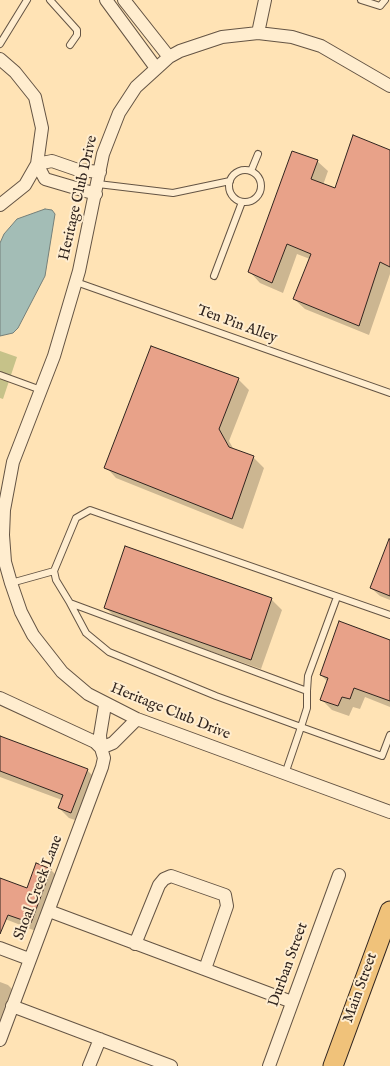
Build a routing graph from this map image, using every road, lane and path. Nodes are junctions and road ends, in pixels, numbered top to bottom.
1 (28, 0) edge
2 (50, 0) edge
3 (106, 0) edge
4 (124, 0) edge
5 (265, 0) edge
6 (361, 0) edge
7 (385, 0) edge
8 (258, 33) junction
9 (0, 44) edge
10 (70, 46) dead end
11 (169, 57) junction
12 (0, 59) edge
13 (156, 68) junction
14 (390, 86) edge
15 (258, 154) dead end
16 (37, 164) junction
17 (251, 171) junction
18 (230, 180) junction
19 (98, 183) junction
20 (242, 202) junction
21 (0, 205) edge
22 (214, 276) dead end
23 (76, 282) junction
24 (0, 375) edge
25 (42, 390) junction
26 (390, 393) edge
27 (54, 571) junction
28 (5, 585) edge
29 (337, 597) junction
30 (70, 603) junction
31 (390, 615) edge
32 (307, 691) junction
33 (0, 698) edge
34 (106, 705) junction
35 (137, 719) junction
36 (301, 727) junction
37 (390, 735) edge
38 (101, 748) junction
39 (285, 774) junction
40 (390, 812) edge
41 (339, 875) dead end
42 (49, 911) junction
43 (390, 911) edge
44 (135, 944) junction
45 (0, 948) edge
46 (29, 959) junction
47 (205, 969) junction
48 (292, 1002) junction
49 (12, 1006) junction
50 (100, 1039) junction
51 (0, 1040) edge
52 (89, 1066) edge
53 (171, 1066) edge
54 (269, 1066) edge
55 (333, 1066) edge

1 - 9 lane
2 - 10 lane
3 - 13 street
4 - 11 street
5 - 8 street
6 - 7 lane
8 - 11 street, Heritage Club Drive
8 - 14 street, Heritage Club Drive
11 - 13 street, Heritage Club Drive
12 - 16 street
13 - 19 street, Heritage Club Drive
15 - 17 lane
16 - 19 street
16 - 19 street
16 - 21 street
17 - 18 lane
17 - 20 lane
18 - 19 lane
18 - 20 lane
19 - 23 street, Heritage Club Drive
20 - 22 lane
23 - 25 street, Heritage Club Drive
23 - 26 lane, Ten Pin Alley
24 - 25 lane
25 - 28 street, Heritage Club Drive
27 - 28 lane
27 - 29 lane
27 - 30 lane
28 - 34 street, Heritage Club Drive
29 - 31 lane
29 - 32 lane
30 - 32 lane
30 - 36 lane
32 - 36 lane
33 - 38 street
34 - 35 street, Heritage Club Drive
34 - 38 street, Shoal Creek Lane
35 - 38 street
35 - 39 street, Heritage Club Drive
36 - 37 lane
36 - 39 lane
38 - 42 street, Shoal Creek Lane
39 - 40 street, Heritage Club Drive
41 - 48 street, Durban Street
42 - 44 street
42 - 46 street, Shoal Creek Lane
43 - 55 main road, Main Street
44 - 47 street
44 - 47 street
45 - 46 street
46 - 49 street, Shoal Creek Lane
47 - 48 street
48 - 54 street, Durban Street
49 - 50 street
49 - 51 street, Shoal Creek Lane
50 - 52 street
50 - 53 street

